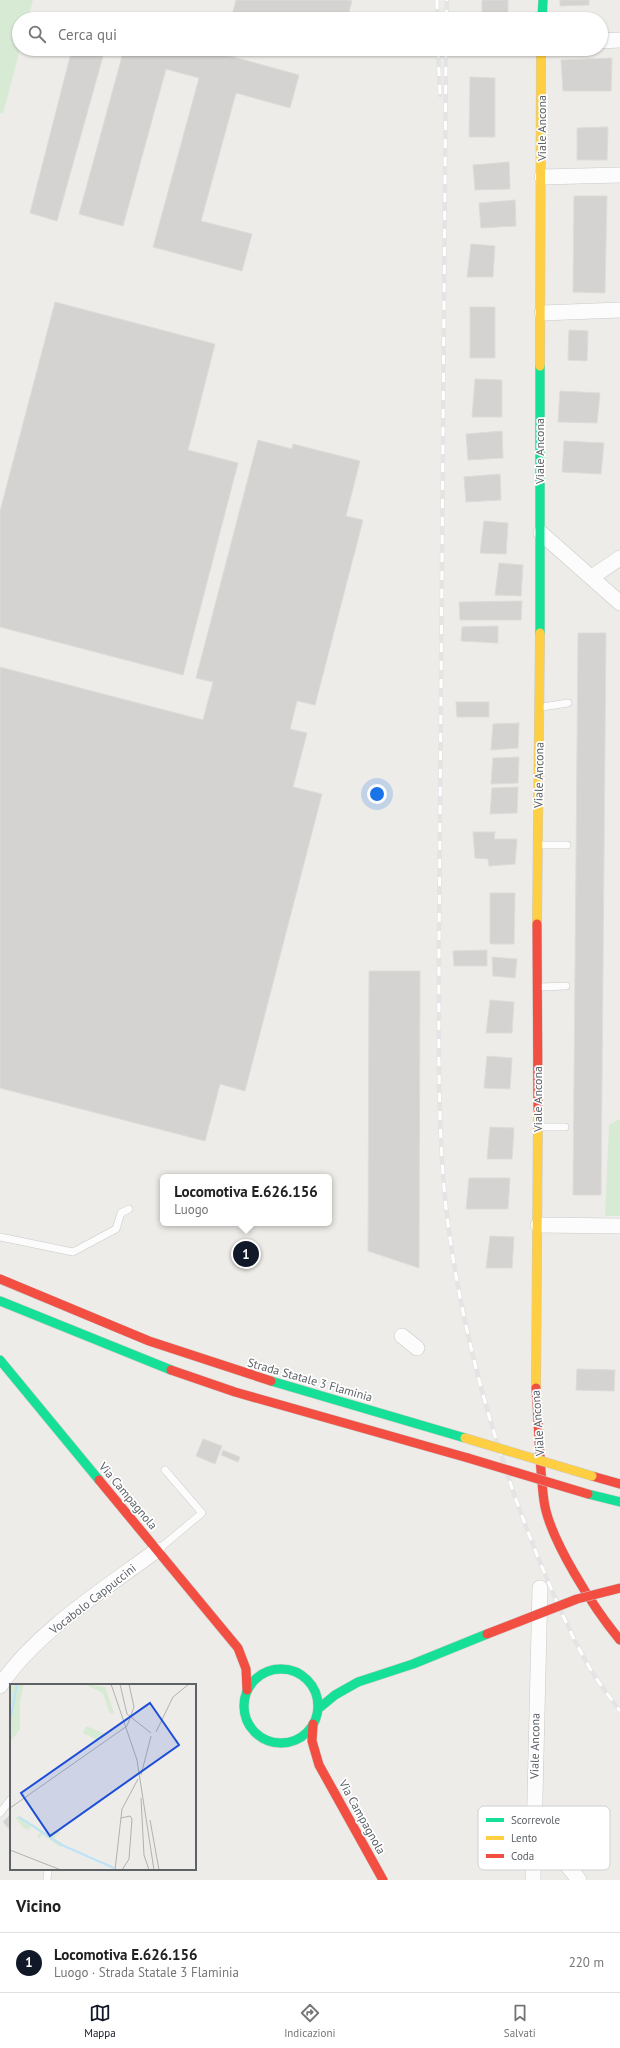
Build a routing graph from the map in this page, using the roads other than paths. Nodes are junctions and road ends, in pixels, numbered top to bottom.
1 (542, 0) edge
2 (542, 12) edge
3 (620, 40) edge
4 (608, 41) edge
5 (542, 56) edge
6 (620, 175) edge
7 (542, 177) junction
8 (620, 310) edge
9 (542, 313) junction
10 (541, 533) junction
11 (620, 558) edge
12 (592, 577) junction
13 (620, 603) edge
14 (568, 703) dead end
15 (540, 707) junction
16 (538, 845) junction
17 (567, 845) dead end
18 (566, 986) dead end
19 (538, 987) junction
20 (538, 1127) junction
21 (565, 1127) dead end
22 (129, 1209) dead end
23 (538, 1225) junction
24 (620, 1226) edge
25 (0, 1237) edge
26 (0, 1280) edge
27 (0, 1301) edge
28 (402, 1336) dead end
29 (417, 1348) dead end
30 (0, 1360) edge
31 (165, 1470) dead end
32 (620, 1484) edge
33 (620, 1502) edge
34 (157, 1550) junction
35 (540, 1588) dead end
36 (620, 1588) edge
37 (620, 1640) edge
38 (238, 1648) junction
39 (249, 1654) dead end
40 (267, 1662) dead end
41 (281, 1668) junction
42 (358, 1682) junction
43 (312, 1685) junction
44 (0, 1686) edge
45 (247, 1690) junction
46 (318, 1709) junction
47 (313, 1724) junction
48 (291, 1741) junction
49 (319, 1765) junction
50 (10, 1800) edge
51 (534, 1806) edge
52 (0, 1813) edge
53 (48, 1870) edge
54 (571, 1870) edge
55 (47, 1880) edge
56 (383, 1880) edge
57 (579, 1880) edge

1 - 2 main road
3 - 4 street
5 - 7 main road, Viale Ancona
6 - 7 street
7 - 9 main road, Viale Ancona
8 - 9 street
9 - 10 main road, Viale Ancona
10 - 12 street
10 - 15 main road, Viale Ancona
11 - 12 street
12 - 13 street
14 - 15 lane
15 - 16 main road, Viale Ancona
16 - 17 lane
16 - 19 main road, Viale Ancona
18 - 19 lane
19 - 20 main road, Viale Ancona
20 - 21 lane
20 - 23 main road, Viale Ancona
22 - 25 lane
23 - 24 street
23 - 37 main road, Viale Ancona
26 - 32 main road, Strada Statale 3 Flaminia, bridge
27 - 33 main road, bridge
28 - 29 street
30 - 34 main road, Via Campagnola
31 - 34 lane
34 - 38 main road, Via Campagnola
34 - 44 street, Vocabolo Cappuccini
35 - 51 street, Viale Ancona
36 - 42 main road, bridge
38 - 39 main road, Via Campagnola
38 - 45 main road, Via Campagnola
40 - 41 main road
41 - 43 main road
41 - 45 main road
42 - 43 main road
42 - 46 main road
43 - 46 main road
45 - 48 main road, Via Campagnola
46 - 47 main road, Via Campagnola
47 - 48 main road, Via Campagnola
47 - 49 main road, Via Campagnola
48 - 49 main road, Via Campagnola
49 - 56 main road, Via Campagnola
50 - 52 lane
53 - 55 lane
54 - 57 street

